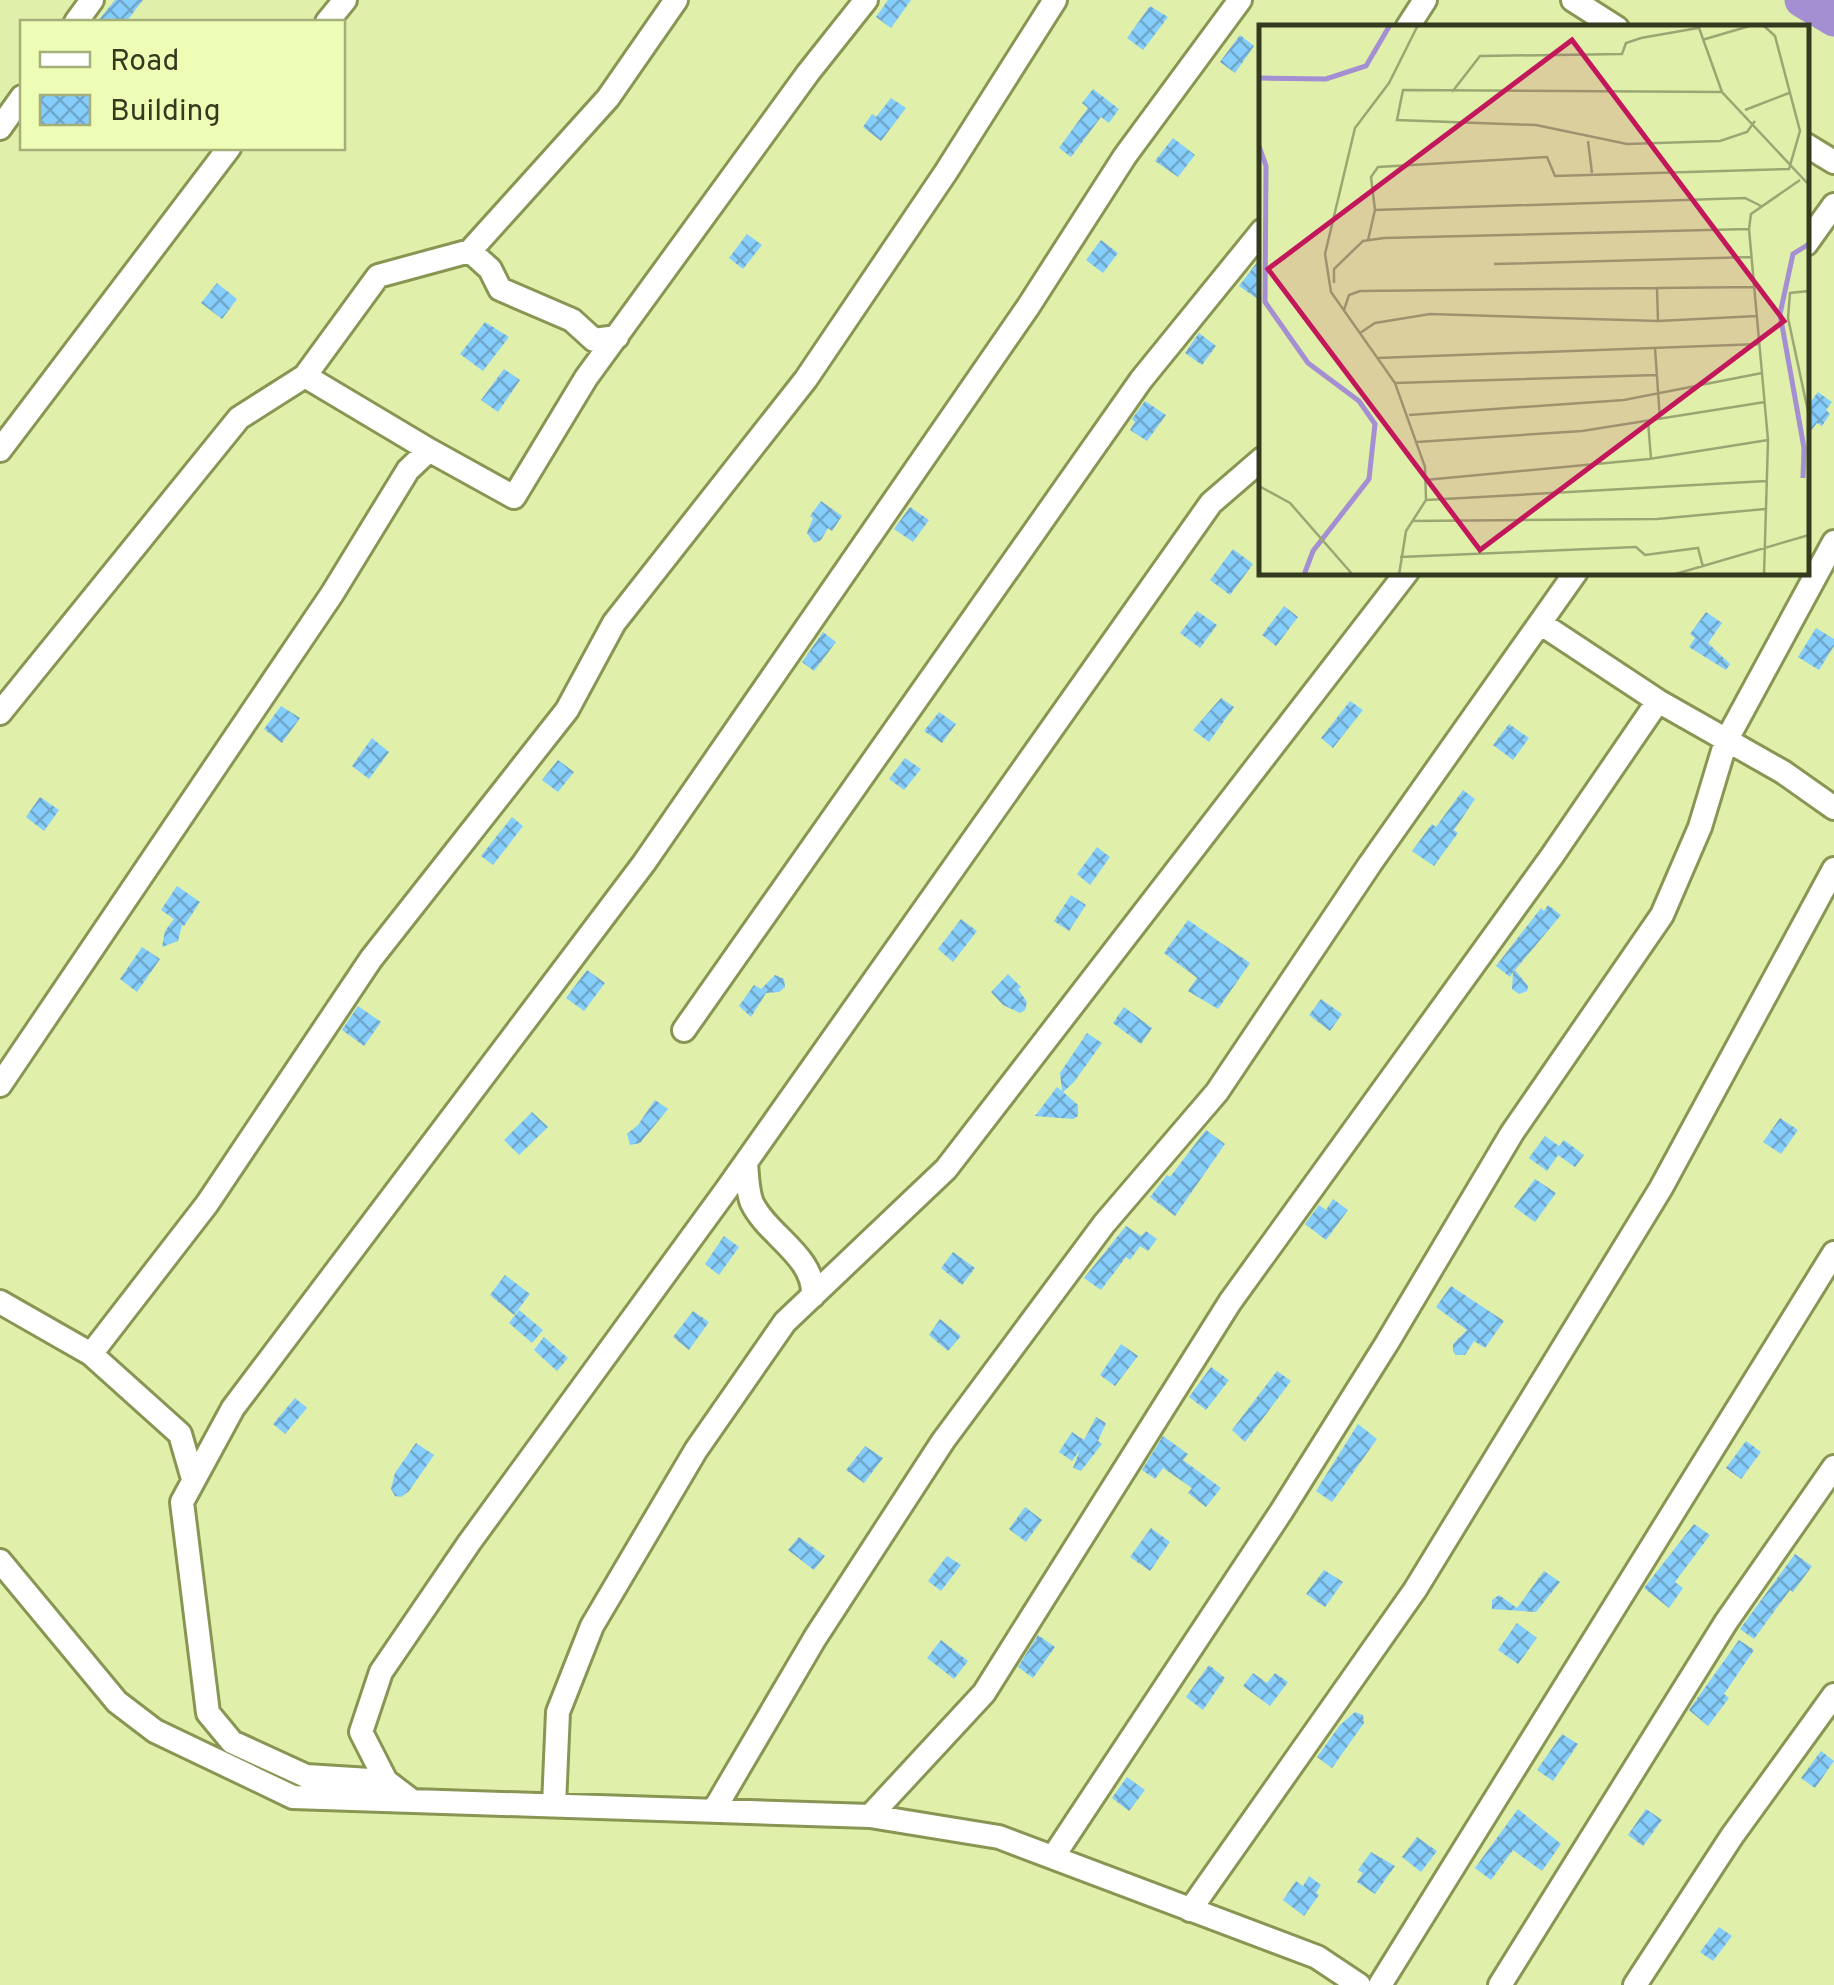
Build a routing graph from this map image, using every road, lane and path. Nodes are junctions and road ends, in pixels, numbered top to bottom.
1 (345, 0) edge
2 (676, 0) edge
3 (866, 0) edge
4 (1055, 0) edge
5 (1240, 0) edge
6 (1426, 0) edge
7 (1572, 0) edge
8 (330, 20) edge
9 (1604, 24) edge
10 (1409, 25) edge
11 (20, 100) edge
12 (0, 128) edge
13 (1809, 146) edge
14 (228, 150) edge
15 (1834, 162) edge
16 (1834, 205) edge
17 (1259, 236) edge
18 (1809, 240) edge
19 (470, 251) junction
20 (616, 337) junction
21 (306, 376) junction
22 (0, 450) edge
23 (429, 450) junction
24 (1259, 462) edge
25 (1834, 542) edge
26 (1405, 575) edge
27 (1574, 575) edge
28 (1540, 623) junction
29 (1658, 701) junction
30 (0, 713) edge
31 (1726, 740) junction
32 (1834, 808) edge
33 (1832, 878) edge
34 (684, 1030) dead end
35 (0, 1086) edge
36 (746, 1162) junction
37 (1834, 1253) edge
38 (813, 1296) junction
39 (0, 1302) edge
40 (91, 1354) junction
41 (1834, 1467) edge
42 (193, 1480) junction
43 (0, 1561) edge
44 (1834, 1695) edge
45 (386, 1781) junction
46 (411, 1800) junction
47 (554, 1805) junction
48 (714, 1810) junction
49 (870, 1816) junction
50 (1053, 1857) junction
51 (1190, 1910) junction
52 (1359, 1985) edge
53 (1380, 1985) edge
54 (1500, 1985) edge
55 (1635, 1985) edge

1 - 8 street
2 - 19 street
3 - 20 street
4 - 40 street
5 - 42 street
6 - 10 street
7 - 9 street
11 - 12 street
13 - 15 street
14 - 22 street
16 - 18 street
17 - 34 street
19 - 20 street
19 - 21 street
20 - 23 street
21 - 23 street
21 - 30 street
23 - 35 street
24 - 36 street
25 - 31 street
26 - 38 street
27 - 28 street
28 - 29 street
28 - 48 street
29 - 31 street
29 - 49 street
31 - 32 street
31 - 50 street
33 - 51 street
36 - 38 street
36 - 45 street
37 - 53 street
38 - 47 street
39 - 40 street
40 - 42 street
41 - 54 street
42 - 45 street
43 - 46 street
44 - 55 street
45 - 46 street
46 - 47 street
47 - 48 street
48 - 49 street
49 - 50 street
50 - 51 street
51 - 52 street

